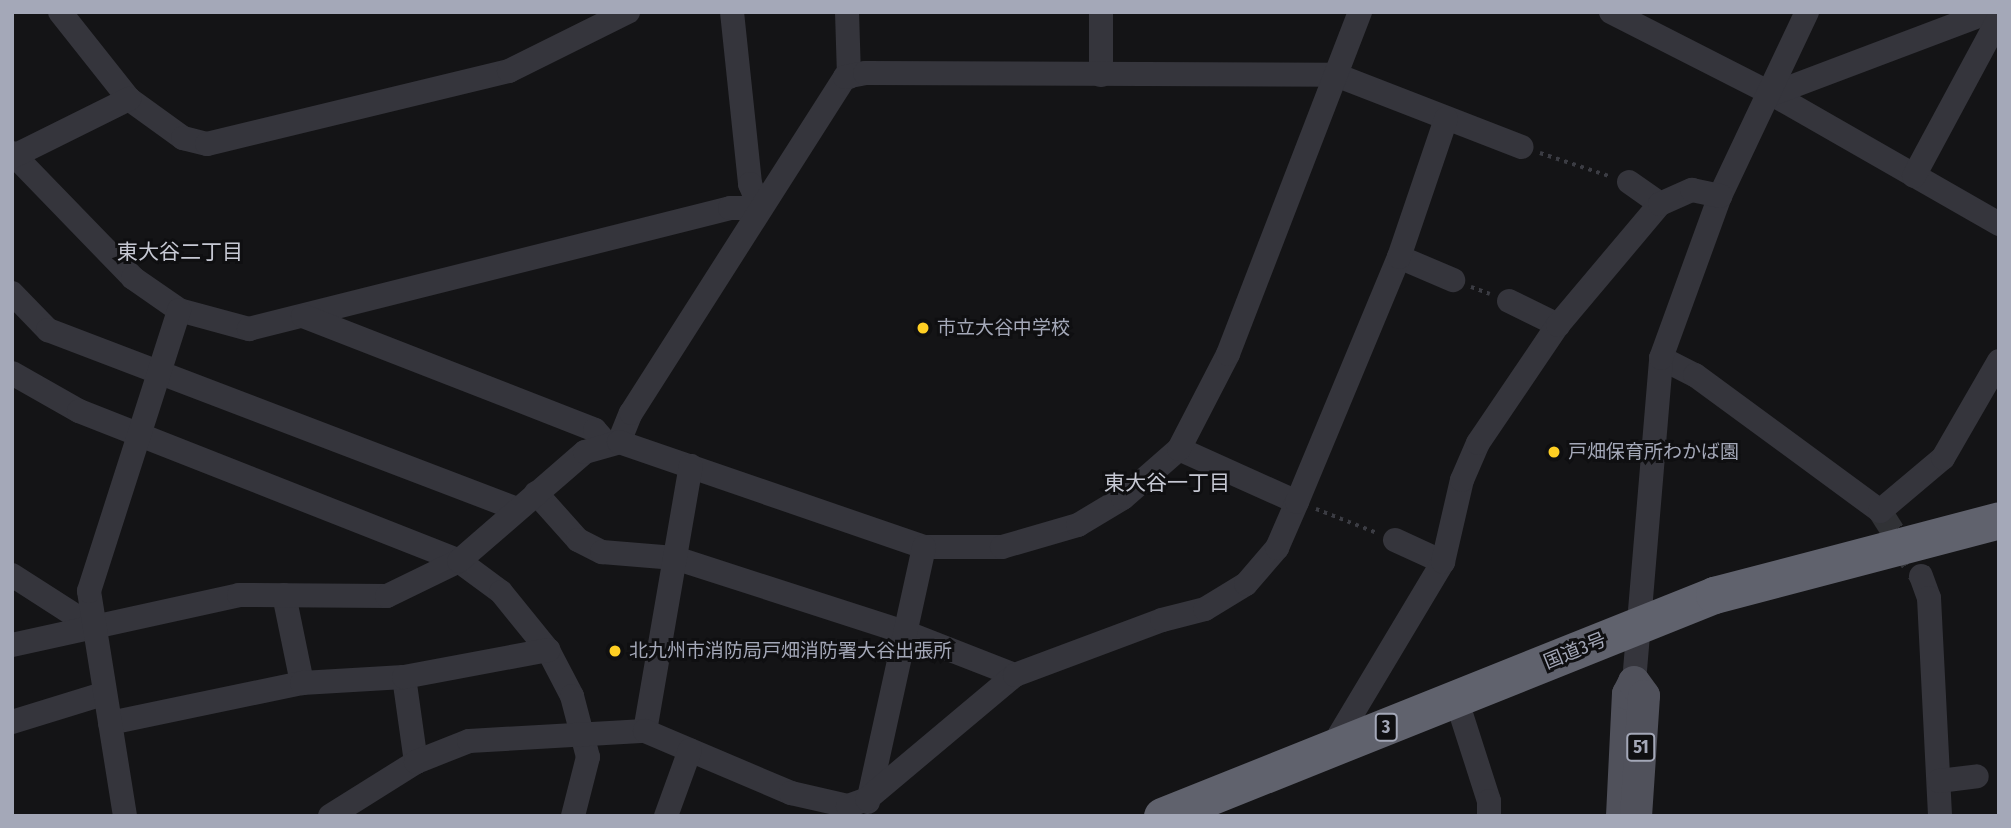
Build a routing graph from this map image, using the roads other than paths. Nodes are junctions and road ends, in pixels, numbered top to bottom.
1 (60, 12) edge
2 (628, 12) edge
3 (732, 12) edge
4 (847, 12) edge
5 (1101, 12) edge
6 (1360, 12) edge
7 (1611, 12) edge
8 (1807, 12) edge
9 (1989, 12) edge
10 (1637, 18) edge
11 (1999, 18) edge
12 (1101, 75) junction
13 (1336, 75) junction
14 (849, 76) junction
15 (1772, 94) junction
16 (129, 99) junction
17 (1446, 119) junction
18 (1522, 147) road end
19 (13, 155) edge
20 (1914, 176) junction
21 (1629, 182) road end
22 (1720, 196) junction
23 (1660, 204) junction
24 (760, 208) junction
25 (1999, 224) edge
26 (1399, 257) junction
27 (1453, 280) road end
28 (12, 293) edge
29 (1509, 301) road end
30 (179, 310) junction
31 (303, 316) junction
32 (1558, 325) junction
33 (1661, 358) junction
34 (1999, 360) edge
35 (160, 370) junction
36 (12, 373) edge
37 (138, 436) junction
38 (613, 443) junction
39 (1179, 449) junction
40 (691, 466) junction
41 (526, 501) junction
42 (1297, 502) junction
43 (1999, 520) edge
44 (1999, 537) edge
45 (1395, 540) road end
46 (924, 547) junction
47 (675, 558) junction
48 (459, 561) junction
49 (1443, 562) junction
50 (12, 575) edge
51 (1921, 576) tunnel mouth
52 (284, 595) junction
53 (1714, 606) junction
54 (93, 627) junction
55 (907, 633) junction
56 (12, 645) edge
57 (1607, 649) junction
58 (548, 650) junction
59 (1015, 675) junction
60 (404, 677) junction
61 (1634, 682) junction
62 (302, 683) junction
63 (103, 694) junction
64 (1462, 717) junction
65 (12, 722) edge
66 (110, 723) junction
67 (645, 730) junction
68 (585, 736) junction
69 (1331, 749) junction
70 (690, 750) junction
71 (416, 762) junction
72 (1977, 776) dead end
73 (1938, 781) junction
74 (868, 802) junction
75 (813, 808) edge
76 (1202, 811) edge
77 (125, 816) edge
78 (330, 816) edge
79 (573, 816) edge
80 (666, 816) edge
81 (1162, 816) edge
82 (1489, 816) edge
83 (1622, 816) edge
84 (1636, 816) edge
85 (1940, 816) edge

1 - 16 street
2 - 16 street
3 - 24 street
4 - 14 street
5 - 12 street
6 - 13 street
7 - 10 street
8 - 15 street
9 - 15 street
10 - 15 street
11 - 20 street
12 - 13 street
12 - 14 street
13 - 17 street
13 - 39 street
14 - 24 street
15 - 20 street
15 - 22 street
16 - 19 street
17 - 18 street
17 - 26 street
19 - 30 street
20 - 25 street
21 - 23 street
22 - 23 street
22 - 33 street
23 - 32 street
24 - 31 street
24 - 38 street
26 - 27 street
26 - 42 street
28 - 35 street
29 - 32 street
30 - 31 street
30 - 35 street
31 - 38 street
32 - 49 street
33 - 34 street
33 - 61 street
35 - 37 street
35 - 41 street
36 - 37 street
37 - 48 street
37 - 54 street
38 - 40 street
38 - 41 street
39 - 42 street
39 - 46 street
40 - 46 street
40 - 47 street
41 - 47 street
41 - 48 street
42 - 59 street
43 - 53 highway, 国道3号 / 3
44 - 53 highway, 国道3号 / 3
45 - 49 street
46 - 55 street
47 - 55 street
47 - 67 street
48 - 52 street
48 - 58 street
49 - 69 street
50 - 54 street
51 - 73 street
52 - 54 street
52 - 62 street
53 - 57 highway, 国道3号 / 3
54 - 56 street
54 - 63 street
55 - 59 street
55 - 74 street
57 - 64 highway, 国道3号 / 3
57 - 69 highway, 国道3号 / 3
58 - 60 street
58 - 68 street
59 - 74 street
60 - 62 street
60 - 71 street
61 - 83 main road, 51
61 - 84 main road, 51
62 - 66 street
63 - 65 street
63 - 66 street
64 - 76 highway, 国道3号 / 3
64 - 82 street
66 - 77 street
67 - 68 street
67 - 70 street
68 - 71 street
68 - 79 street
69 - 76 highway, 国道3号 / 3
70 - 75 street
70 - 80 street
71 - 78 street
72 - 73 street
73 - 85 street
74 - 75 street
76 - 81 highway, 国道3号 / 3

